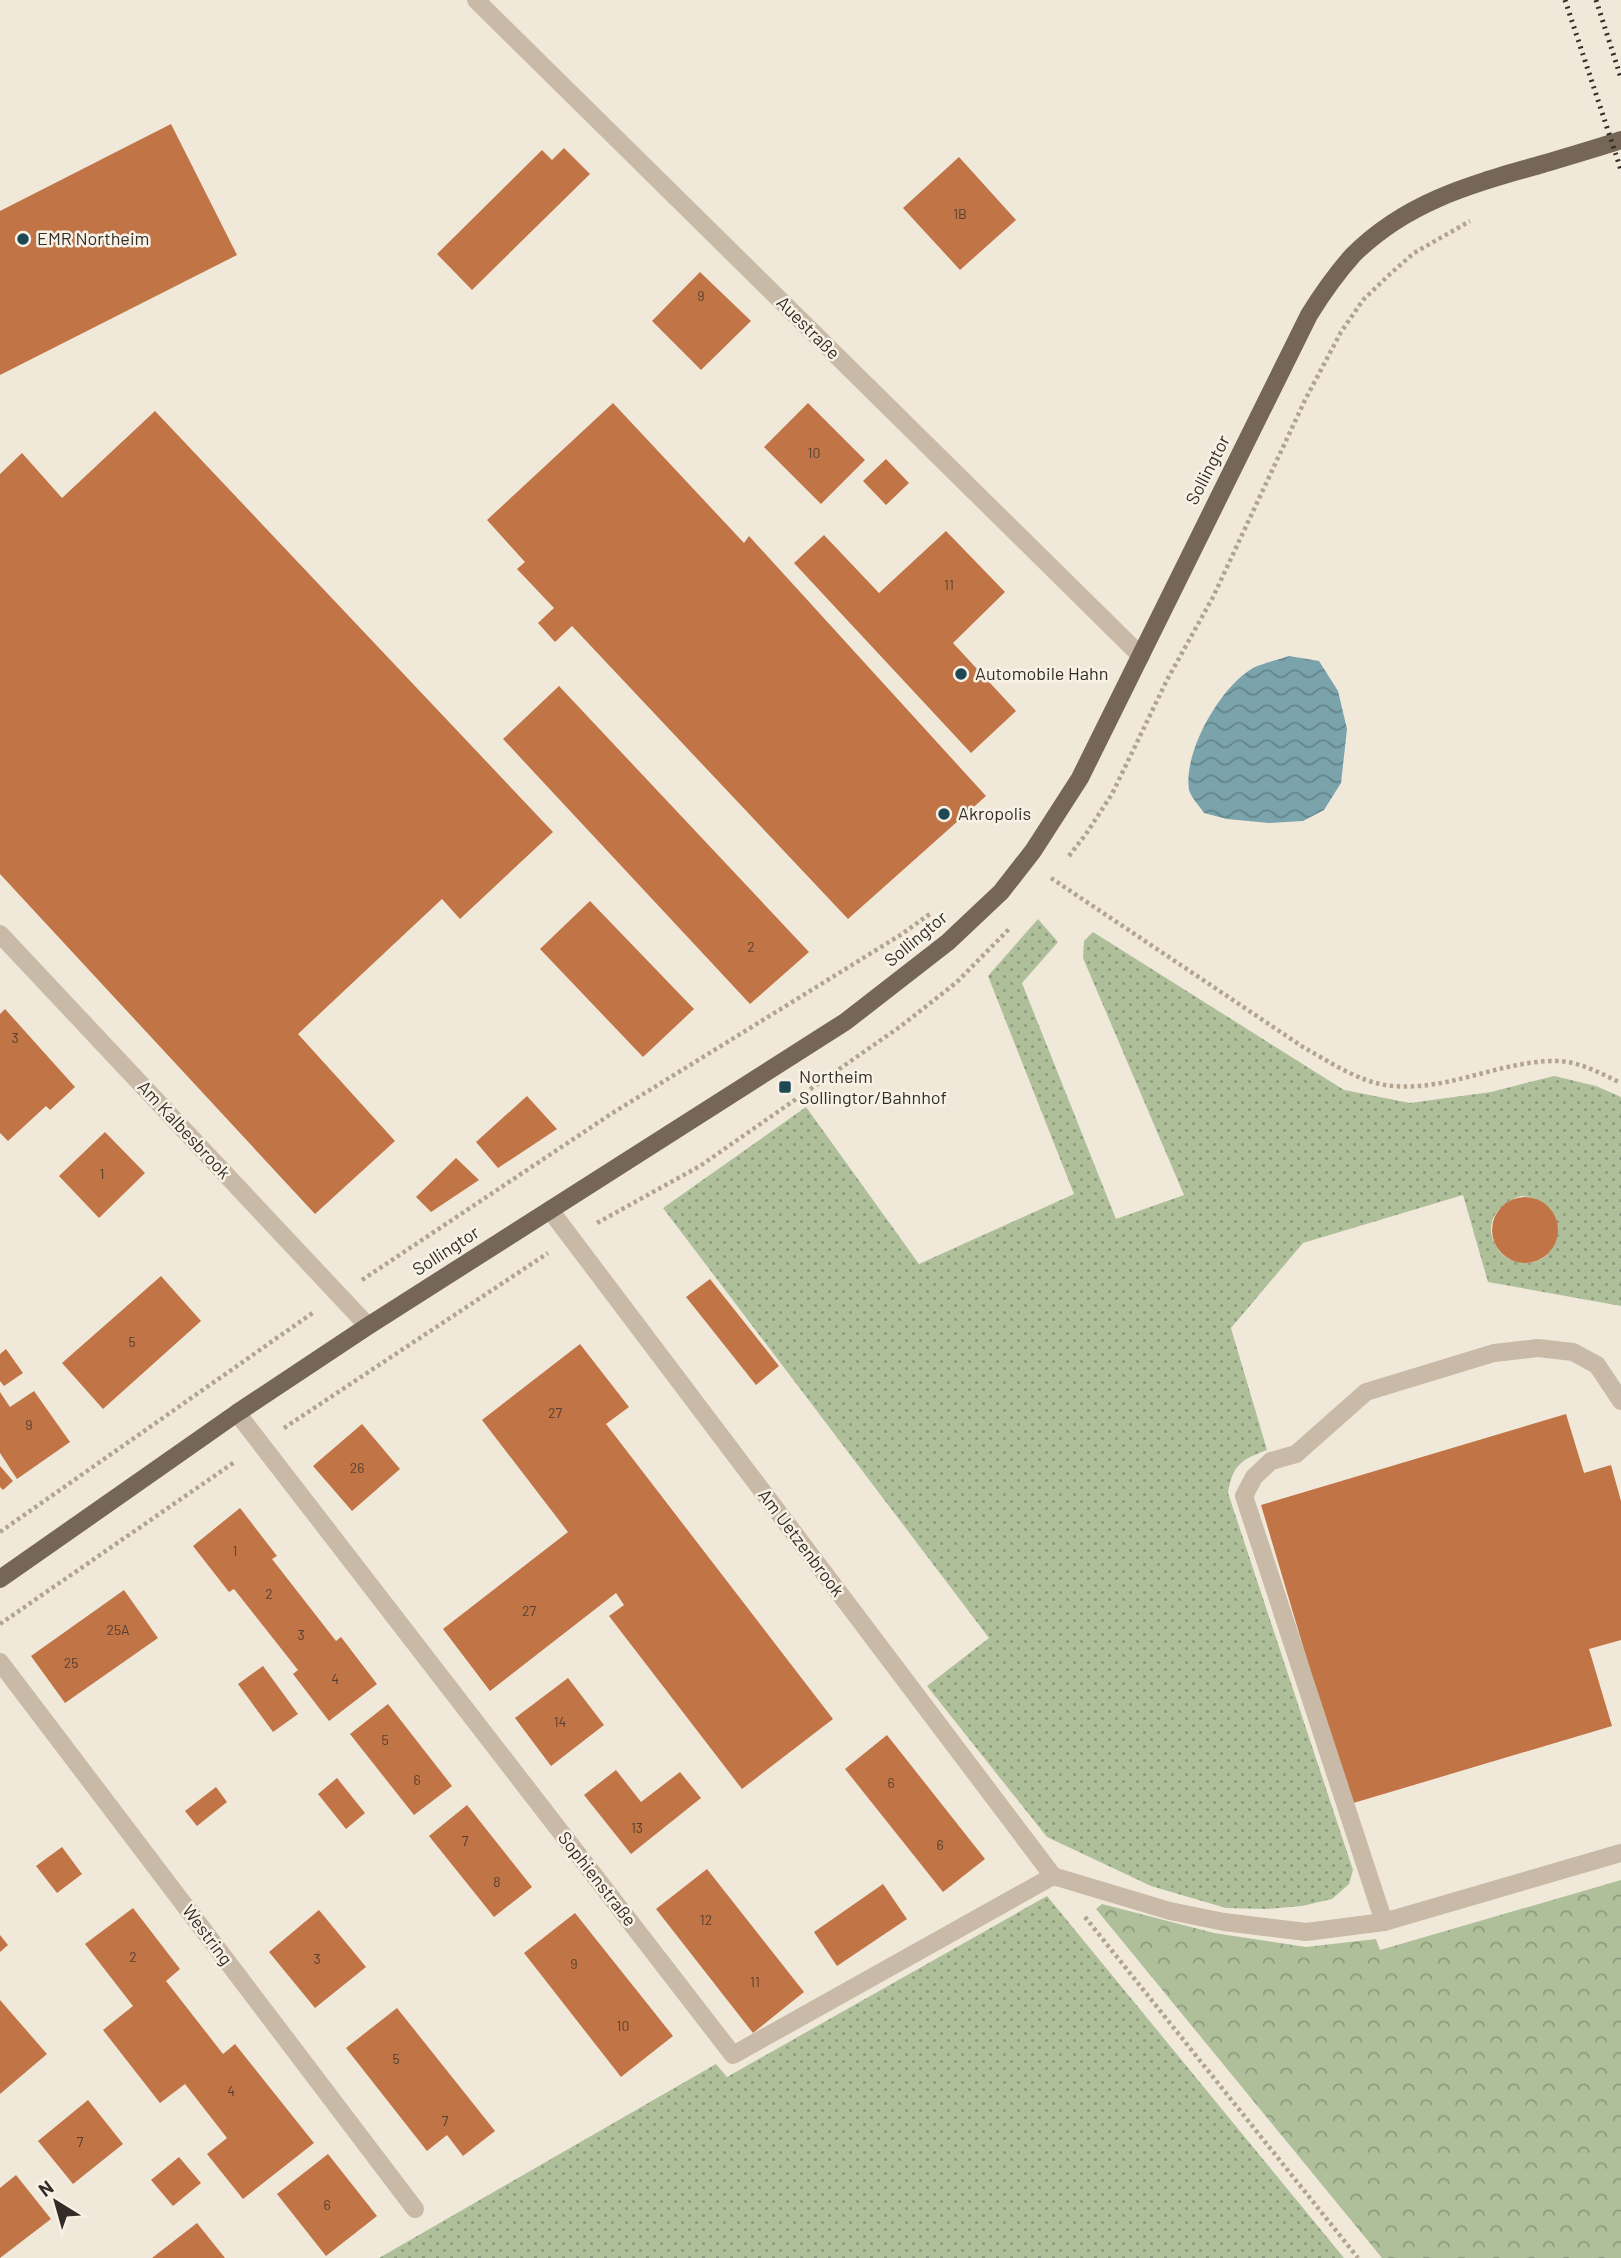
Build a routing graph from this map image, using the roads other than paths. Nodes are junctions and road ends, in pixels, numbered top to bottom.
1 (476, 0) edge
2 (1621, 141) edge
3 (1141, 656) junction
4 (0, 934) edge
5 (550, 1210) junction
6 (369, 1326) junction
7 (1621, 1401) edge
8 (237, 1413) junction
9 (0, 1580) edge
10 (0, 1662) edge
11 (1621, 1853) edge
12 (1053, 1876) junction
13 (1384, 1922) junction
14 (415, 2209) dead end

1 - 3 street, Auestraße
2 - 3 main road, Sollingtor
3 - 5 main road, Sollingtor
4 - 6 street, Am Kalbesbrook
5 - 6 main road, Sollingtor
5 - 12 street, Am Uetzenbrook
6 - 8 main road, Sollingtor
7 - 13 street
8 - 9 main road, Sollingtor
8 - 12 street, Sophienstraße
10 - 14 street, Westring
11 - 13 street
12 - 13 street

